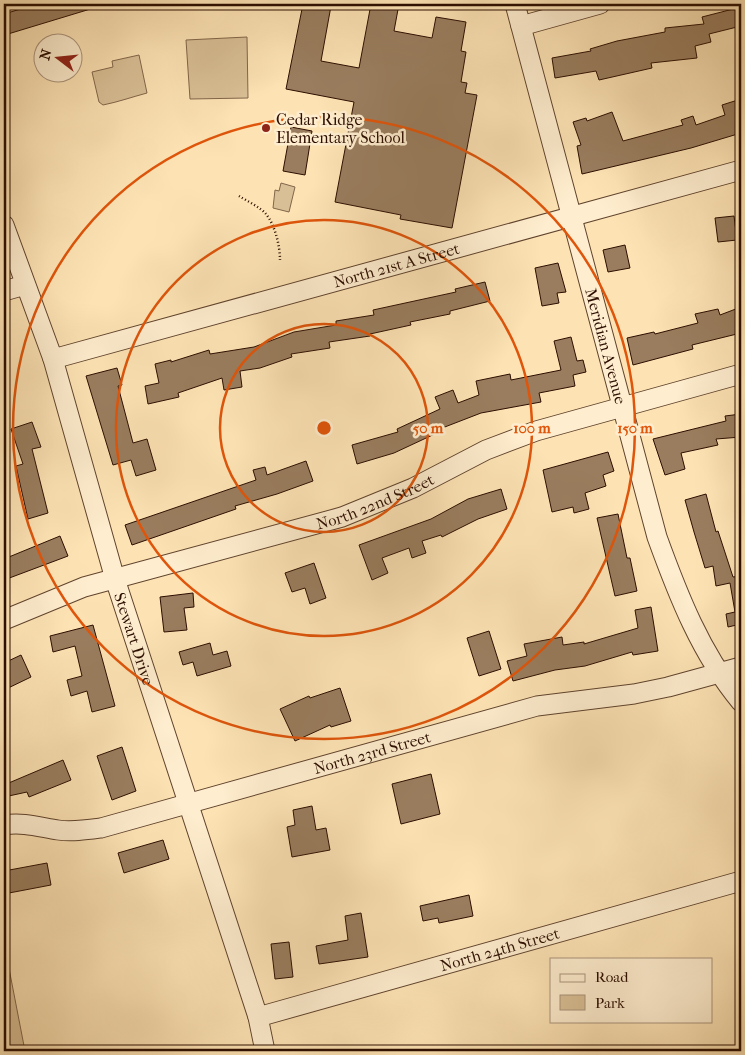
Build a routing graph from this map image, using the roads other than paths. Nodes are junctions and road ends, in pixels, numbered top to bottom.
1 (515, 4) edge
2 (600, 4) edge
3 (521, 26) junction
4 (741, 170) edge
5 (571, 218) junction
6 (4, 225) edge
7 (25, 285) junction
8 (4, 292) edge
9 (53, 359) junction
10 (741, 374) edge
11 (621, 407) junction
12 (115, 579) junction
13 (4, 620) edge
14 (741, 667) edge
15 (720, 673) junction
16 (741, 702) edge
17 (188, 802) junction
18 (4, 825) edge
19 (741, 881) edge
20 (258, 1017) junction
21 (265, 1051) edge

1 - 3 street, Meridian Avenue
2 - 3 street
3 - 5 street, Meridian Avenue
4 - 5 street, North 21st A Street
5 - 9 street, North 21st A Street
5 - 11 street, Meridian Avenue
6 - 7 street, Stewart Drive
7 - 8 street
7 - 9 street, Stewart Drive
9 - 12 street, Stewart Drive
10 - 11 street, North 22nd Street
11 - 12 street, North 22nd Street
11 - 15 street, Meridian Avenue
12 - 13 street, North 22nd Street
12 - 17 street, Stewart Drive
14 - 15 street, North 23rd Street
15 - 16 street, Meridian Avenue
15 - 17 street, North 23rd Street
17 - 18 street, North 23rd Street
17 - 20 street, Stewart Drive
19 - 20 street, North 24th Street
20 - 21 street, Stewart Drive

